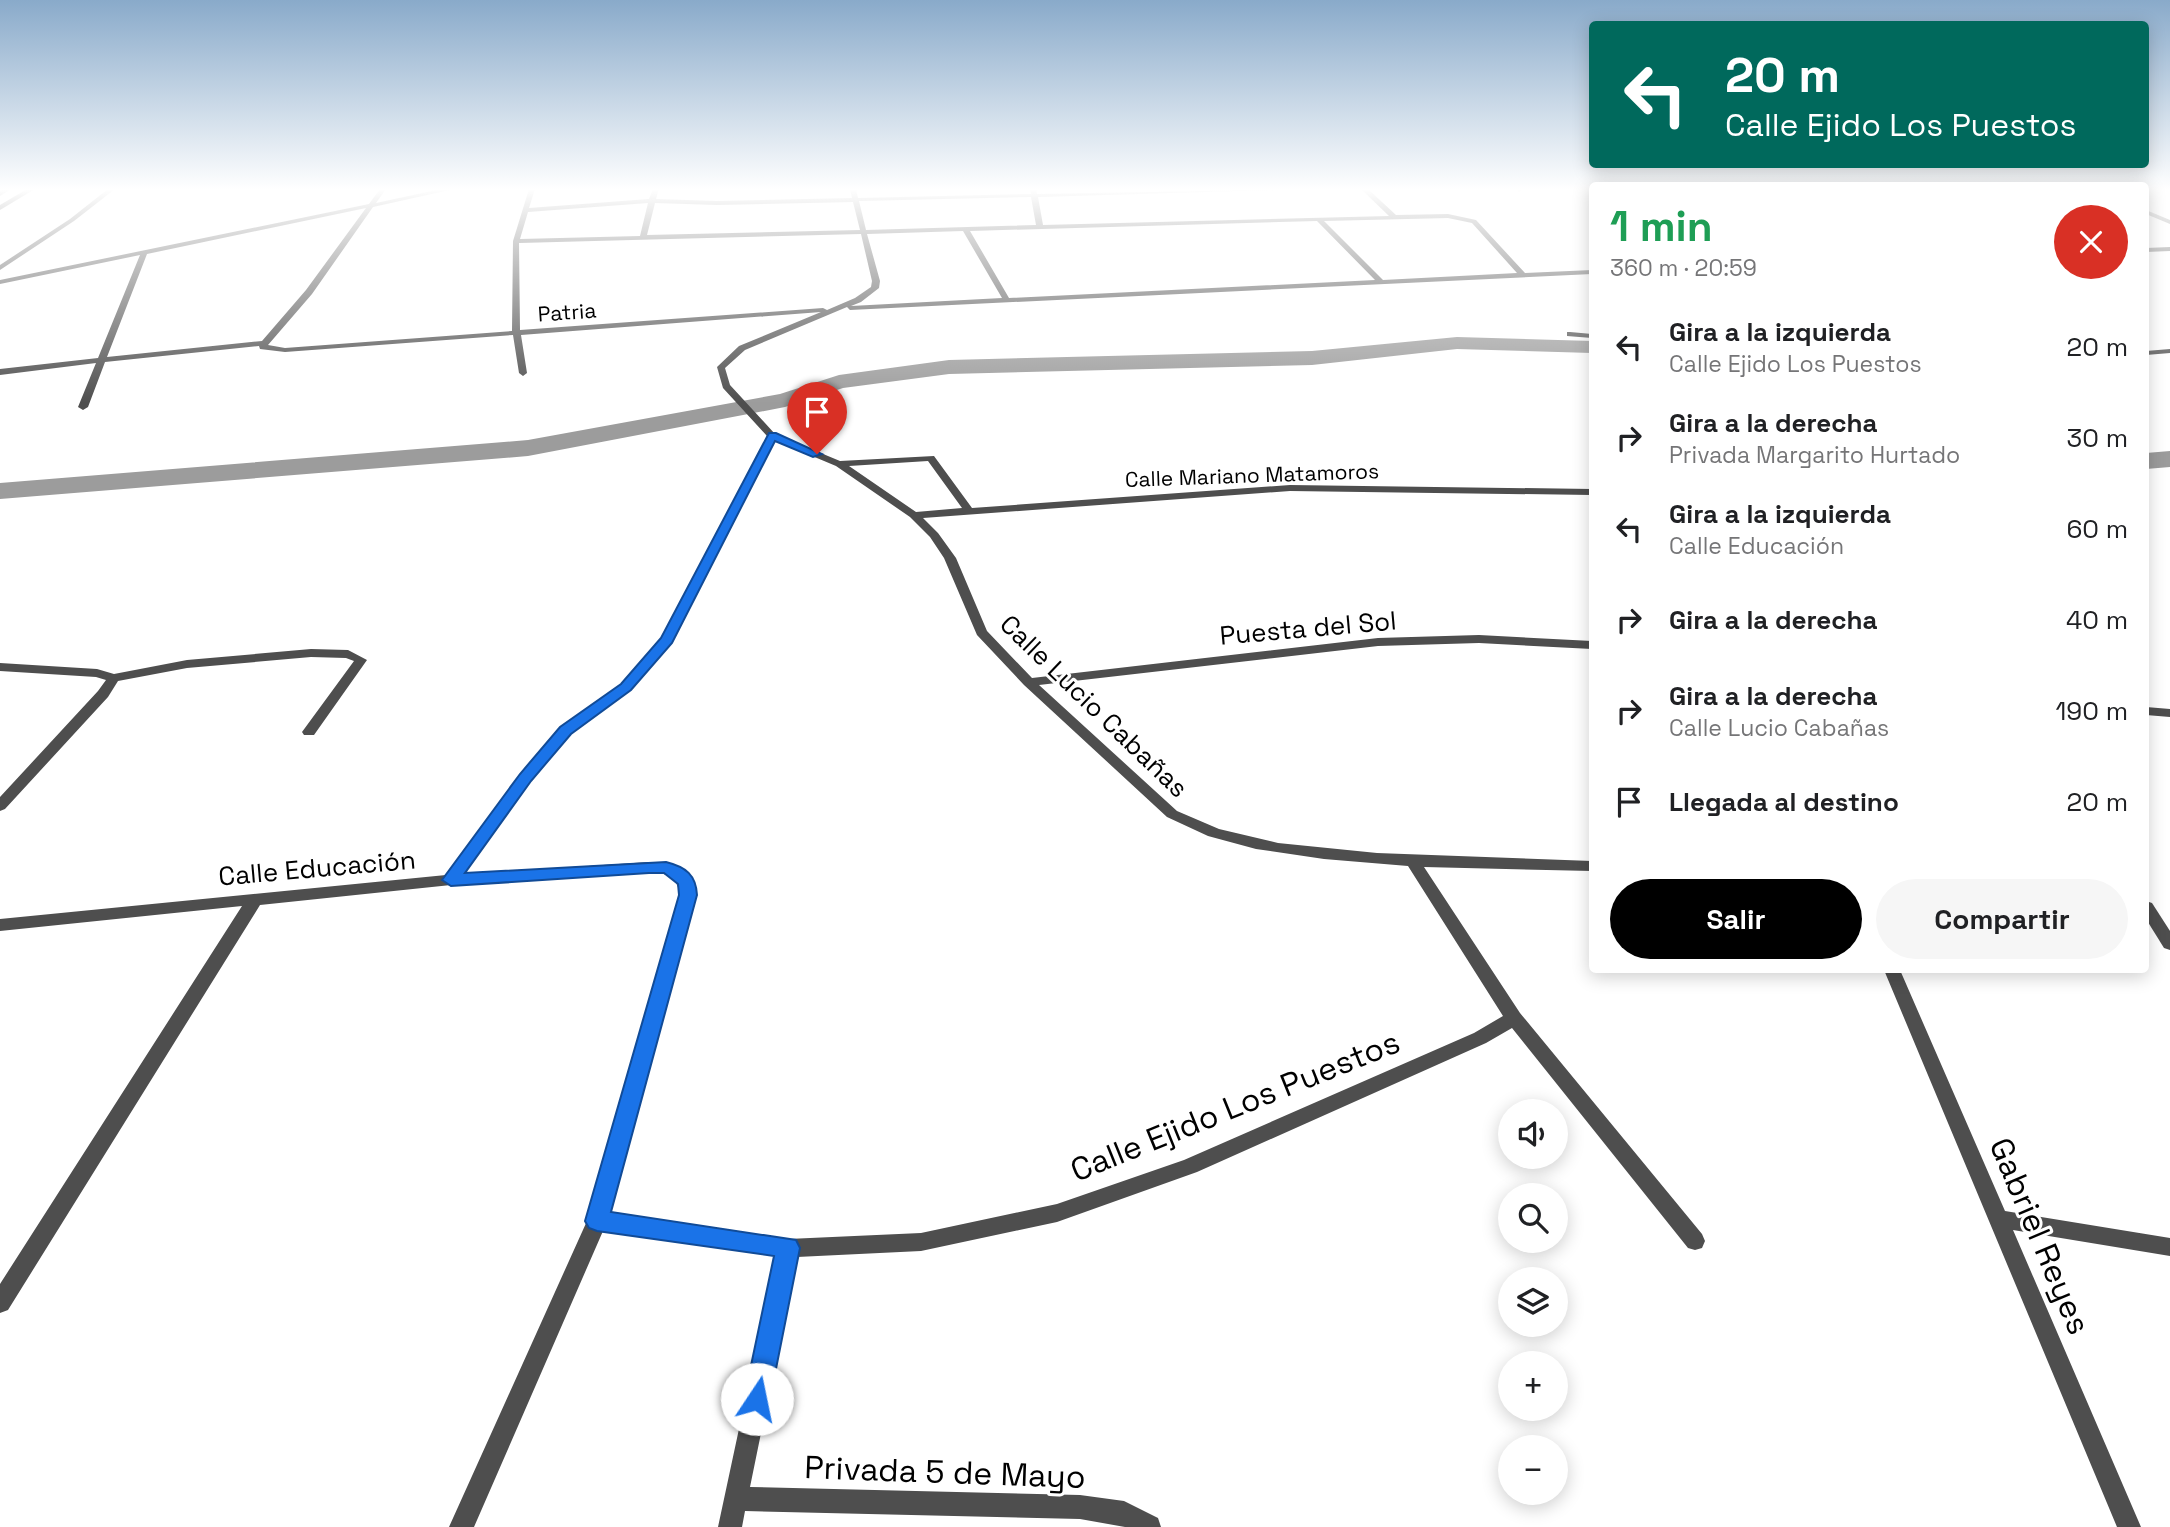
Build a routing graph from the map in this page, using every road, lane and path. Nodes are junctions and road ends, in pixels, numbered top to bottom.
1 (108, 260) edge
2 (141, 260) edge
3 (332, 260) edge
4 (516, 260) edge
5 (869, 260) edge
6 (984, 260) edge
7 (1359, 260) edge
8 (1511, 260) edge
9 (1589, 272) edge
10 (1523, 275) junction
11 (1380, 281) junction
12 (0, 282) edge
13 (1006, 299) junction
14 (836, 309) junction
15 (517, 333) junction
16 (1570, 334) dead end
17 (1589, 336) edge
18 (264, 343) junction
19 (2170, 351) edge
20 (2149, 352) edge
21 (99, 361) junction
22 (0, 372) edge
23 (523, 373) dead end
24 (83, 407) dead end
25 (772, 436) junction
26 (839, 464) junction
27 (1589, 492) edge
28 (969, 511) junction
29 (914, 515) junction
30 (1589, 645) edge
31 (0, 667) edge
32 (114, 678) junction
33 (1029, 682) junction
34 (2149, 711) edge
35 (2170, 713) edge
36 (309, 732) dead end
37 (0, 806) edge
38 (1414, 863) junction
39 (1589, 866) edge
40 (451, 880) junction
41 (256, 898) junction
42 (2149, 912) edge
43 (0, 925) edge
44 (2170, 944) edge
45 (1893, 973) edge
46 (1514, 1018) junction
47 (1999, 1219) junction
48 (597, 1221) junction
49 (1695, 1241) dead end
50 (2170, 1247) edge
51 (788, 1248) junction
52 (0, 1303) edge
53 (736, 1499) junction
54 (461, 1527) edge
55 (730, 1527) edge
56 (1149, 1527) edge
57 (2129, 1527) edge

1 - 12 street
2 - 21 street
3 - 18 street
4 - 15 street
5 - 14 street
6 - 13 street
7 - 11 street
8 - 10 street
9 - 10 street, Patria
10 - 11 street, Patria
11 - 13 street, Patria
13 - 14 street, Patria
14 - 15 street, Patria
14 - 25 street
15 - 18 street, Patria
15 - 23 street
16 - 17 street
18 - 21 street, Patria
19 - 20 street
21 - 22 street, Patria
21 - 24 street
25 - 26 street, Calle Lucio Cabañas
25 - 40 street
26 - 28 street
26 - 29 street, Calle Lucio Cabañas
27 - 28 street, Calle Mariano Matamoros
28 - 29 street, Calle Mariano Matamoros
29 - 33 street, Calle Lucio Cabañas
30 - 33 street, Puesta del Sol
31 - 32 street
32 - 36 street
32 - 37 street
33 - 38 street, Calle Lucio Cabañas
34 - 35 street
38 - 39 street, Calle Lucio Cabañas
38 - 46 street
40 - 41 street, Calle Educación
40 - 48 street, Calle Educación
41 - 43 street, Calle Educación
41 - 52 street
42 - 44 street
45 - 47 street, Gabriel Reyes
46 - 49 street
46 - 51 street, Calle Ejido Los Puestos
47 - 50 street
47 - 57 street, Gabriel Reyes
48 - 51 street, Calle Ejido Los Puestos
48 - 54 street
51 - 53 street
53 - 55 street
53 - 56 street, Privada 5 de Mayo

